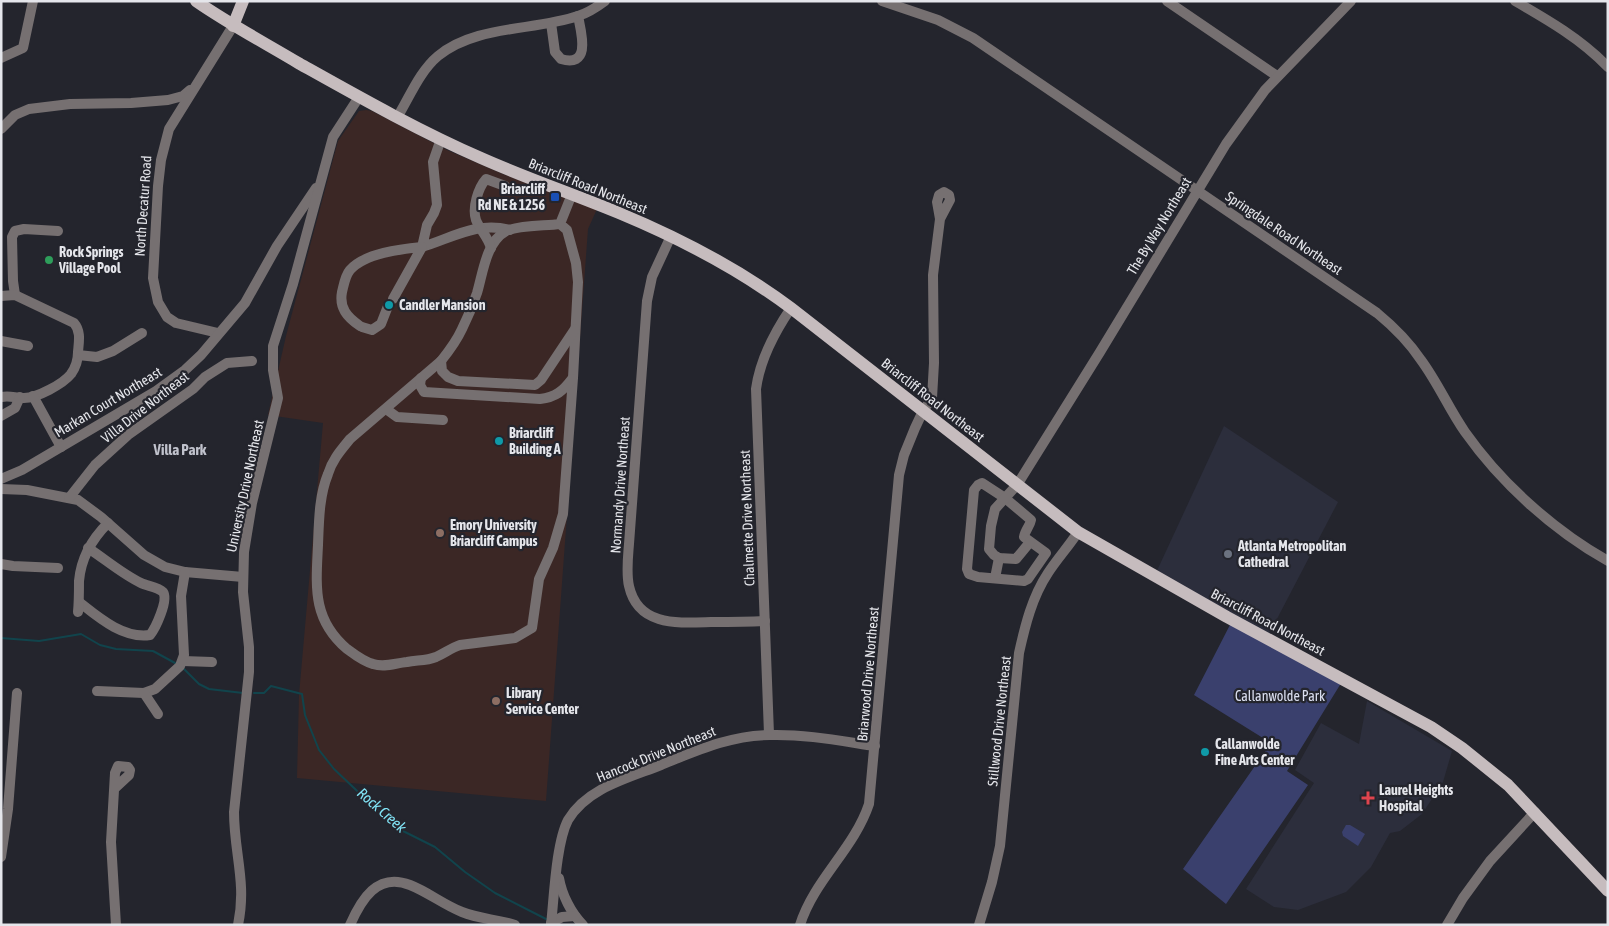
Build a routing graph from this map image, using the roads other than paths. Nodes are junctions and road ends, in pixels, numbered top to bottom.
1 (33, 1) edge
2 (196, 1) edge
3 (243, 1) edge
4 (605, 1) edge
5 (882, 1) edge
6 (1166, 1) edge
7 (1351, 1) edge
8 (1515, 1) edge
9 (578, 16) junction
10 (550, 23) junction
11 (233, 26) junction
12 (1, 58) edge
13 (1608, 66) edge
14 (1277, 76) junction
15 (195, 86) junction
16 (359, 98) junction
17 (398, 116) junction
18 (1, 128) edge
19 (442, 139) junction
20 (321, 180) junction
21 (505, 186) dead end
22 (1198, 190) junction
23 (572, 194) junction
24 (940, 219) dead end
25 (294, 223) junction
26 (560, 224) junction
27 (480, 227) junction
28 (510, 230) junction
29 (58, 231) dead end
30 (308, 231) junction
31 (671, 236) junction
32 (422, 247) junction
33 (491, 248) junction
34 (15, 295) junction
35 (1, 296) edge
36 (791, 308) junction
37 (576, 328) junction
38 (142, 333) dead end
39 (218, 333) junction
40 (1, 341) edge
41 (28, 346) dead end
42 (78, 355) junction
43 (252, 361) dead end
44 (441, 361) junction
45 (421, 378) junction
46 (573, 378) junction
47 (424, 392) junction
48 (403, 394) junction
49 (33, 396) junction
50 (1, 397) edge
51 (20, 397) junction
52 (386, 409) junction
53 (923, 411) junction
54 (1, 416) edge
55 (443, 420) dead end
56 (61, 447) junction
57 (1, 479) edge
58 (1017, 485) junction
59 (1, 489) edge
60 (69, 498) junction
61 (1005, 498) junction
62 (108, 523) junction
63 (1078, 532) junction
64 (1030, 542) junction
65 (88, 548) junction
66 (999, 558) junction
67 (1608, 562) edge
68 (1, 564) edge
69 (1036, 567) junction
70 (58, 568) dead end
71 (186, 572) junction
72 (1047, 574) junction
73 (243, 577) junction
74 (995, 578) junction
75 (765, 621) junction
76 (183, 661) junction
77 (212, 662) dead end
78 (97, 691) dead end
79 (17, 693) dead end
80 (144, 693) junction
81 (158, 714) dead end
82 (769, 734) junction
83 (875, 746) junction
84 (115, 788) dead end
85 (1535, 812) junction
86 (1, 857) edge
87 (558, 870) junction
88 (1608, 891) edge
89 (575, 916) junction
90 (551, 924) edge
91 (116, 925) edge
92 (238, 925) edge
93 (350, 925) edge
94 (515, 925) edge
95 (583, 925) edge
96 (800, 925) edge
97 (979, 925) edge
98 (1446, 925) edge

1 - 12 street
2 - 11 main road, Briarcliff Road Northeast
3 - 11 main road, North Decatur Road
4 - 9 street
5 - 22 street, Springdale Road Northeast
6 - 14 street
7 - 14 street, The By Way Northeast
8 - 13 street
9 - 10 street
9 - 10 street
10 - 17 street
11 - 15 street, North Decatur Road
11 - 16 main road, Briarcliff Road Northeast
14 - 22 street, The By Way Northeast
15 - 18 street
15 - 39 street, North Decatur Road
16 - 17 main road, Briarcliff Road Northeast
16 - 20 street, University Drive Northeast
17 - 19 main road, Briarcliff Road Northeast
19 - 23 main road, Briarcliff Road Northeast
19 - 32 street
20 - 25 street
20 - 30 street, University Drive Northeast
21 - 27 street
22 - 58 street, The By Way Northeast
22 - 67 street, Springdale Road Northeast
23 - 26 street
23 - 31 main road, Briarcliff Road Northeast
24 - 53 street, Briarwood Drive Northeast
25 - 30 street
25 - 39 street
26 - 28 street
26 - 37 street
27 - 28 street
27 - 32 street
27 - 33 street
28 - 33 street
29 - 34 street
30 - 73 street, University Drive Northeast
31 - 36 main road, Briarcliff Road Northeast
31 - 75 street, Normandy Drive Northeast
32 - 32 street
33 - 44 street
34 - 35 street
34 - 42 street
36 - 53 main road, Briarcliff Road Northeast
36 - 75 street, Chalmette Drive Northeast
37 - 44 street
37 - 46 street
38 - 42 street
39 - 56 street, Markan Court Northeast
40 - 41 street
42 - 49 street
43 - 60 street, Villa Drive Northeast
44 - 45 street
45 - 47 street
45 - 48 street
46 - 47 street
46 - 52 street
47 - 48 street
48 - 52 street
49 - 51 street
49 - 56 street
50 - 51 street
51 - 54 street
52 - 55 street
53 - 58 main road, Briarcliff Road Northeast
53 - 83 street, Briarwood Drive Northeast
56 - 57 street, Markan Court Northeast
58 - 61 street, The By Way Northeast
58 - 63 main road, Briarcliff Road Northeast
59 - 60 street
60 - 62 street
61 - 64 street
61 - 66 street, The By Way Northeast
61 - 74 street
62 - 65 street
62 - 71 street
63 - 72 street, Stillwood Drive Northeast
63 - 85 main road, Briarcliff Road Northeast
64 - 66 street
64 - 69 street
65 - 65 street
66 - 74 street
68 - 70 street
69 - 72 street
69 - 74 street
71 - 73 street
71 - 76 street
72 - 97 street, Stillwood Drive Northeast
73 - 92 street, University Drive Northeast
75 - 82 street, Chalmette Drive Northeast
76 - 77 street
76 - 80 street
78 - 80 street
79 - 86 street
80 - 81 street
82 - 83 street, Hancock Drive Northeast
82 - 87 street, Hancock Drive Northeast
83 - 96 street, Briarwood Drive Northeast
84 - 91 street
85 - 88 main road, Briarcliff Road Northeast
85 - 98 street
87 - 89 street
87 - 90 street, Hancock Drive Northeast
89 - 90 street
89 - 95 street
93 - 94 street

